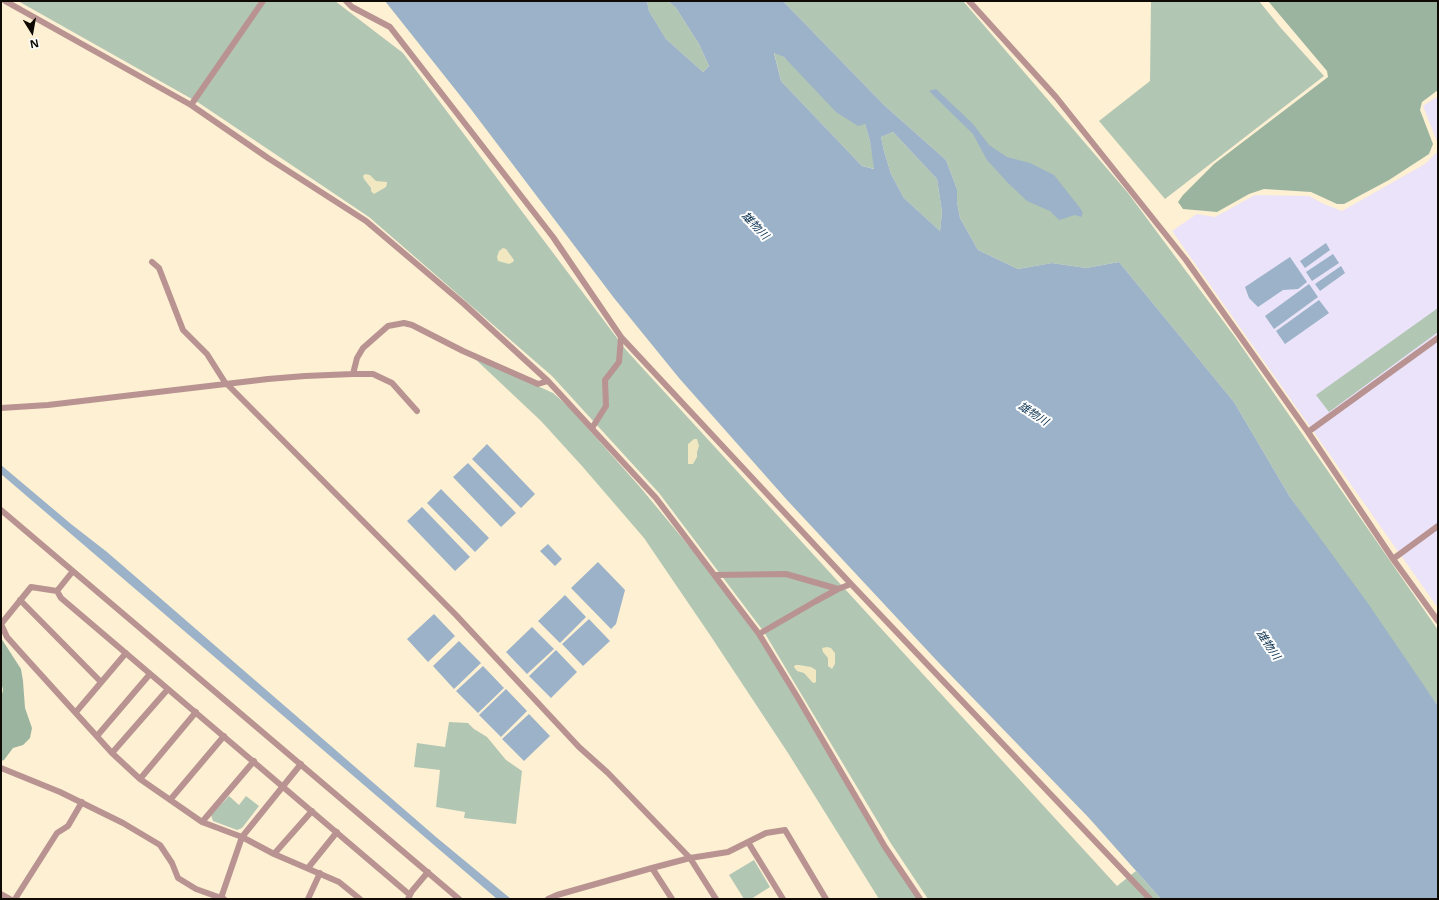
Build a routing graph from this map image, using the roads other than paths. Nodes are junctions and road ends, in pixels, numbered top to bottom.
1 (6, 1) edge
2 (263, 1) edge
3 (346, 1) edge
4 (969, 1) edge
5 (191, 105) junction
6 (152, 262) dead end
7 (621, 337) junction
8 (1438, 338) edge
9 (353, 374) junction
10 (548, 381) junction
11 (227, 384) junction
12 (1, 408) edge
13 (417, 411) dead end
14 (592, 428) junction
15 (1308, 432) junction
16 (1, 510) edge
17 (1438, 526) edge
18 (1393, 558) junction
19 (73, 571) junction
20 (714, 575) junction
21 (852, 584) junction
22 (838, 590) junction
23 (57, 591) junction
24 (20, 600) junction
25 (1438, 621) edge
26 (759, 634) junction
27 (126, 653) junction
28 (150, 674) junction
29 (101, 682) junction
30 (168, 689) junction
31 (76, 712) junction
32 (196, 712) junction
33 (97, 736) junction
34 (224, 736) junction
35 (112, 753) junction
36 (254, 761) junction
37 (302, 764) junction
38 (1, 768) edge
39 (140, 779) junction
40 (283, 786) junction
41 (170, 800) junction
42 (82, 802) junction
43 (312, 811) junction
44 (202, 822) junction
45 (337, 832) junction
46 (242, 837) junction
47 (748, 842) junction
48 (274, 854) junction
49 (690, 858) junction
50 (308, 868) junction
51 (652, 868) junction
52 (428, 872) junction
53 (320, 874) junction
54 (1, 894) edge
55 (409, 897) edge
56 (223, 898) edge
57 (10, 899) edge
58 (15, 899) edge
59 (308, 899) edge
60 (360, 899) edge
61 (459, 899) edge
62 (548, 899) edge
63 (672, 899) edge
64 (716, 899) edge
65 (783, 899) edge
66 (826, 899) edge
67 (920, 899) edge
68 (1150, 899) edge

1 - 5 street
2 - 5 street
3 - 7 street
4 - 15 street
5 - 10 street
6 - 11 street
7 - 14 street
7 - 21 street
8 - 15 street
9 - 10 street
9 - 11 street
9 - 13 street
10 - 14 street
11 - 12 street
11 - 49 street
14 - 20 street
15 - 18 street
16 - 19 street
17 - 18 street
18 - 25 street
19 - 23 street
19 - 37 street
20 - 22 street
20 - 26 street
21 - 22 street
21 - 68 street
22 - 26 street
23 - 24 street
23 - 27 street
24 - 29 street
24 - 31 street
26 - 67 street
27 - 28 street
27 - 29 street
28 - 30 street
28 - 33 street
29 - 31 street
30 - 32 street
30 - 35 street
31 - 33 street
32 - 34 street
32 - 39 street
33 - 35 street
34 - 36 street
34 - 41 street
35 - 39 street
36 - 40 street
36 - 44 street
37 - 40 street
37 - 52 street
38 - 42 street
39 - 41 street
40 - 43 street
40 - 46 street
41 - 44 street
42 - 56 street
42 - 58 street
43 - 45 street
43 - 48 street
44 - 46 street
45 - 50 street
45 - 55 street
46 - 48 street
46 - 56 street
47 - 49 street
47 - 65 street
47 - 66 street
48 - 50 street
49 - 51 street
49 - 64 street
50 - 53 street
51 - 62 street
51 - 63 street
52 - 55 street
52 - 61 street
53 - 59 street
53 - 60 street
54 - 57 street

